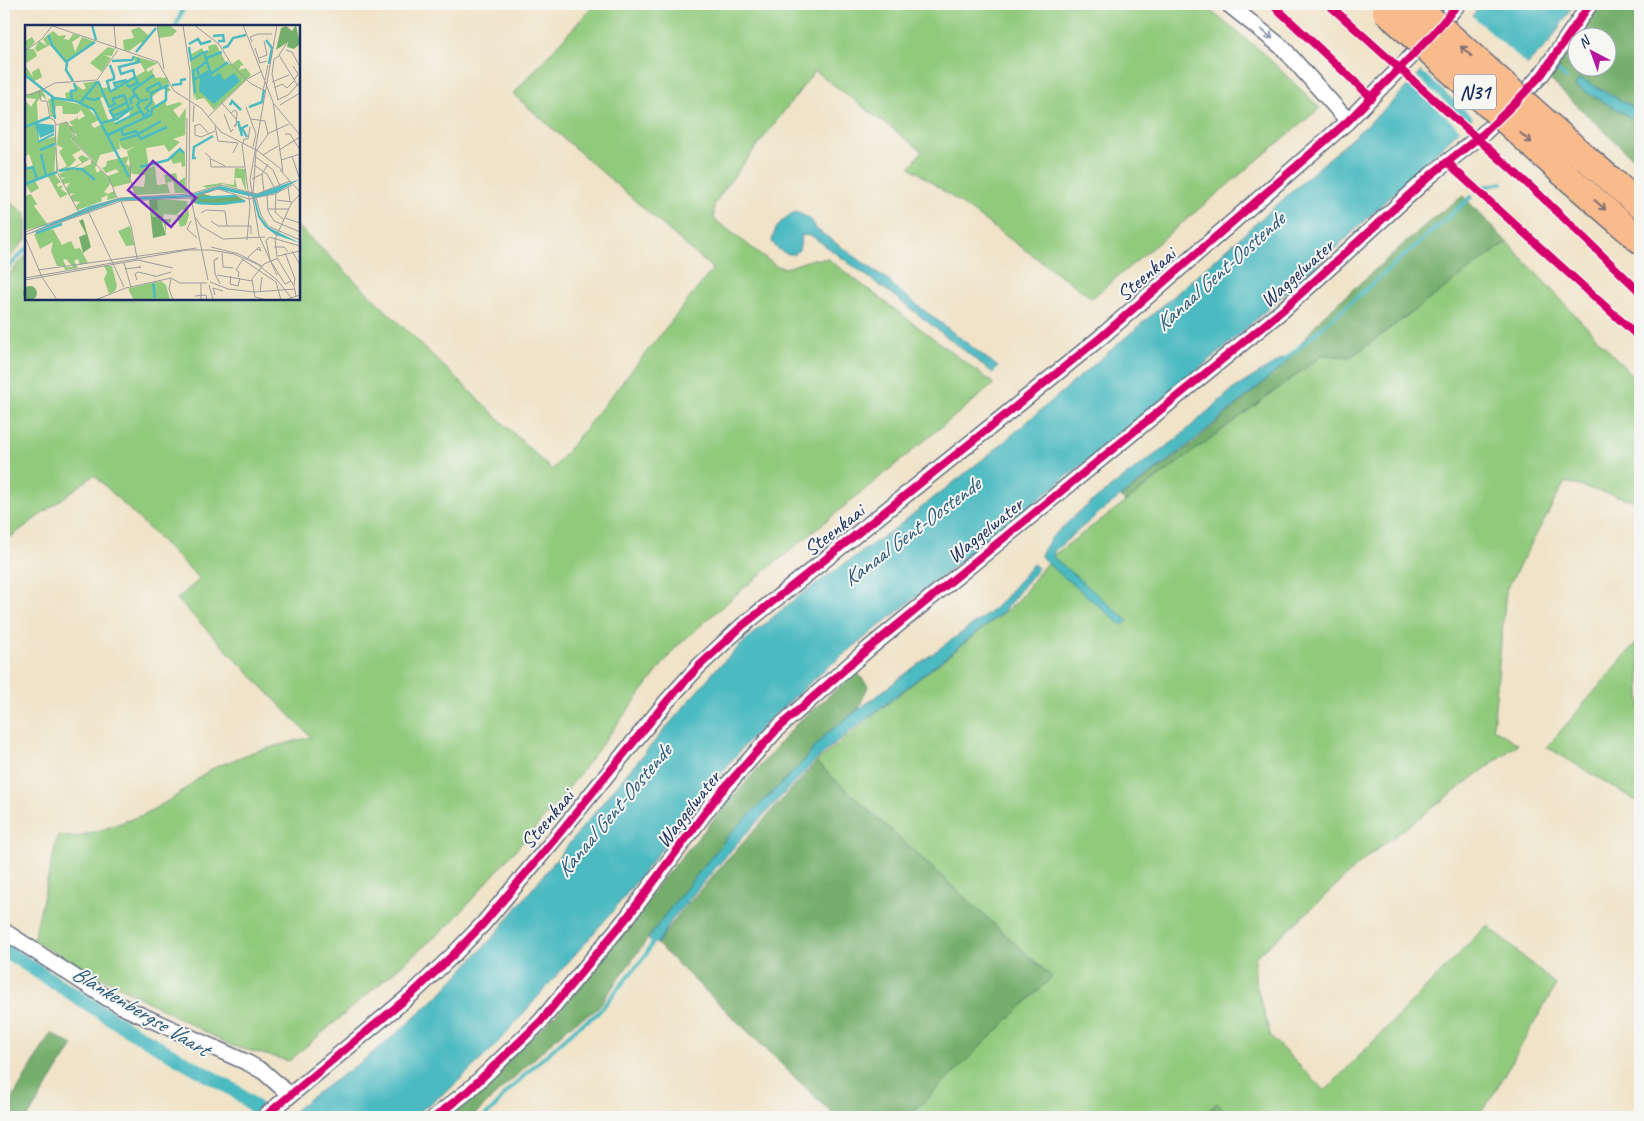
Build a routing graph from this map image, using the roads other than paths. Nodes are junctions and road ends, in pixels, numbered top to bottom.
1 (1228, 4) edge
2 (1414, 4) edge
3 (1458, 4) edge
4 (1590, 4) edge
5 (1382, 8) edge
6 (1348, 121) junction
7 (1640, 205) edge
8 (1640, 240) edge
9 (4, 931) edge
10 (290, 1095) junction
11 (264, 1117) edge
12 (435, 1117) edge

1 -> 6 street
7 -> 2 highway, N31, bridge
3 - 6 street, Steenkaai
4 - 12 street, Waggelwater
5 -> 8 highway, N31, bridge
6 - 10 street, Steenkaai
9 - 10 street
10 - 11 street, Steenkaai

